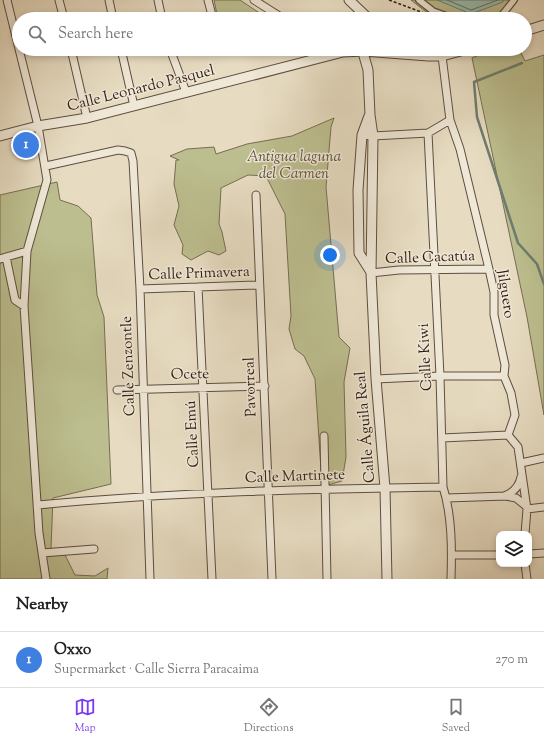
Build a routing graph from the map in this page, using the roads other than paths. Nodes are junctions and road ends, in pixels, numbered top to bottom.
1 (7, 0) edge
2 (59, 0) edge
3 (109, 0) edge
4 (158, 0) edge
5 (208, 0) edge
6 (254, 0) edge
7 (419, 0) edge
8 (514, 0) edge
9 (352, 2) edge
10 (62, 12) edge
11 (112, 12) edge
12 (161, 12) edge
13 (211, 12) edge
14 (273, 12) edge
15 (355, 12) edge
16 (362, 12) edge
17 (436, 12) edge
18 (504, 12) edge
19 (12, 20) edge
20 (544, 25) edge
21 (532, 29) edge
22 (21, 56) edge
23 (73, 56) edge
24 (123, 56) edge
25 (173, 56) edge
26 (314, 56) edge
27 (327, 56) edge
28 (364, 56) edge
29 (442, 56) edge
30 (315, 59) junction
31 (186, 92) junction
32 (134, 106) junction
33 (370, 115) junction
34 (87, 118) junction
35 (450, 120) junction
36 (38, 126) junction
37 (428, 133) junction
38 (362, 135) junction
39 (0, 136) edge
40 (373, 136) junction
41 (46, 166) junction
42 (256, 195) dead end
43 (27, 251) junction
44 (3, 258) edge
45 (435, 269) junction
46 (488, 269) junction
47 (372, 273) junction
48 (259, 285) junction
49 (198, 287) junction
50 (140, 290) junction
51 (24, 306) junction
52 (440, 376) junction
53 (504, 376) junction
54 (376, 379) junction
55 (265, 386) junction
56 (204, 387) junction
57 (143, 389) junction
58 (116, 390) dead end
59 (508, 435) junction
60 (324, 436) dead end
61 (442, 438) junction
62 (544, 458) edge
63 (521, 463) junction
64 (522, 471) junction
65 (443, 487) junction
66 (325, 488) junction
67 (385, 488) junction
68 (269, 492) junction
69 (209, 493) junction
70 (503, 496) junction
71 (147, 497) junction
72 (447, 498) junction
73 (38, 505) junction
74 (544, 507) edge
75 (527, 508) junction
76 (525, 531) edge
77 (94, 549) dead end
78 (42, 553) junction
79 (544, 553) edge
80 (532, 554) edge
81 (452, 555) junction
82 (496, 555) edge
83 (525, 567) edge
84 (46, 579) edge
85 (150, 579) edge
86 (212, 579) edge
87 (272, 579) edge
88 (327, 579) edge
89 (387, 579) edge
90 (451, 579) edge
91 (527, 579) edge

1 - 19 street
2 - 10 street
3 - 11 street
4 - 12 street
5 - 13 street
6 - 14 street
7 - 17 street
8 - 18 street
9 - 15 street
9 - 16 street
20 - 21 street
22 - 36 street
23 - 34 street
24 - 32 street
25 - 31 street
26 - 30 street
27 - 30 street, Calle Leonardo Pasquel
28 - 33 street, Calle Águila Real
29 - 35 street, Jilguero
30 - 31 street, Calle Leonardo Pasquel
31 - 32 street, Calle Leonardo Pasquel
32 - 34 street, Calle Leonardo Pasquel
33 - 38 street, Calle Águila Real
33 - 40 street, Calle Águila Real
34 - 36 street, Calle Leonardo Pasquel
35 - 37 street
35 - 46 street, Jilguero
36 - 39 street, Calle Leonardo Pasquel
36 - 41 street
37 - 40 street
37 - 45 street, Calle Kiwi
38 - 40 street
38 - 47 street, Calle Águila Real
40 - 47 street, Calle Águila Real
41 - 43 street
41 - 50 street, Calle Zenzontle
42 - 48 street, Pavorreal
43 - 44 street
43 - 51 street
44 - 51 street
45 - 46 street, Calle Cacatúa
45 - 47 street, Calle Cacatúa
45 - 52 street, Calle Kiwi
46 - 53 street, Jilguero
47 - 54 street, Calle Águila Real
48 - 49 street, Calle Primavera
48 - 55 street, Pavorreal
49 - 50 street, Calle Primavera
49 - 56 street, Calle Emú
50 - 57 street, Calle Zenzontle
51 - 73 street
52 - 53 street
52 - 54 street
52 - 61 street, Calle Kiwi
53 - 59 street, Jilguero
54 - 67 street, Calle Águila Real
55 - 56 street, Ocete
55 - 68 street, Pavorreal
56 - 57 street, Ocete
56 - 69 street, Calle Emú
57 - 58 street, Ocete
57 - 71 street, Calle Zenzontle
59 - 61 street
59 - 63 street
60 - 66 street
61 - 65 street, Calle Kiwi
62 - 63 street
63 - 64 street
64 - 70 street
64 - 75 street
65 - 67 street, Calle Martinete
65 - 72 street, Calle Kiwi
66 - 67 street, Calle Martinete
66 - 68 street, Calle Martinete
66 - 88 street
67 - 89 street, Calle Águila Real
68 - 69 street, Calle Martinete
68 - 87 street, Pavorreal
69 - 71 street, Calle Martinete
69 - 86 street, Calle Emú
70 - 72 street
70 - 75 street
71 - 73 street, Calle Martinete
71 - 85 street, Calle Zenzontle
72 - 81 street, Calle Kiwi
73 - 78 street
74 - 75 street
75 - 76 street
77 - 78 street
78 - 84 street
79 - 80 street
81 - 82 street
81 - 90 street, Calle Kiwi
83 - 91 street

